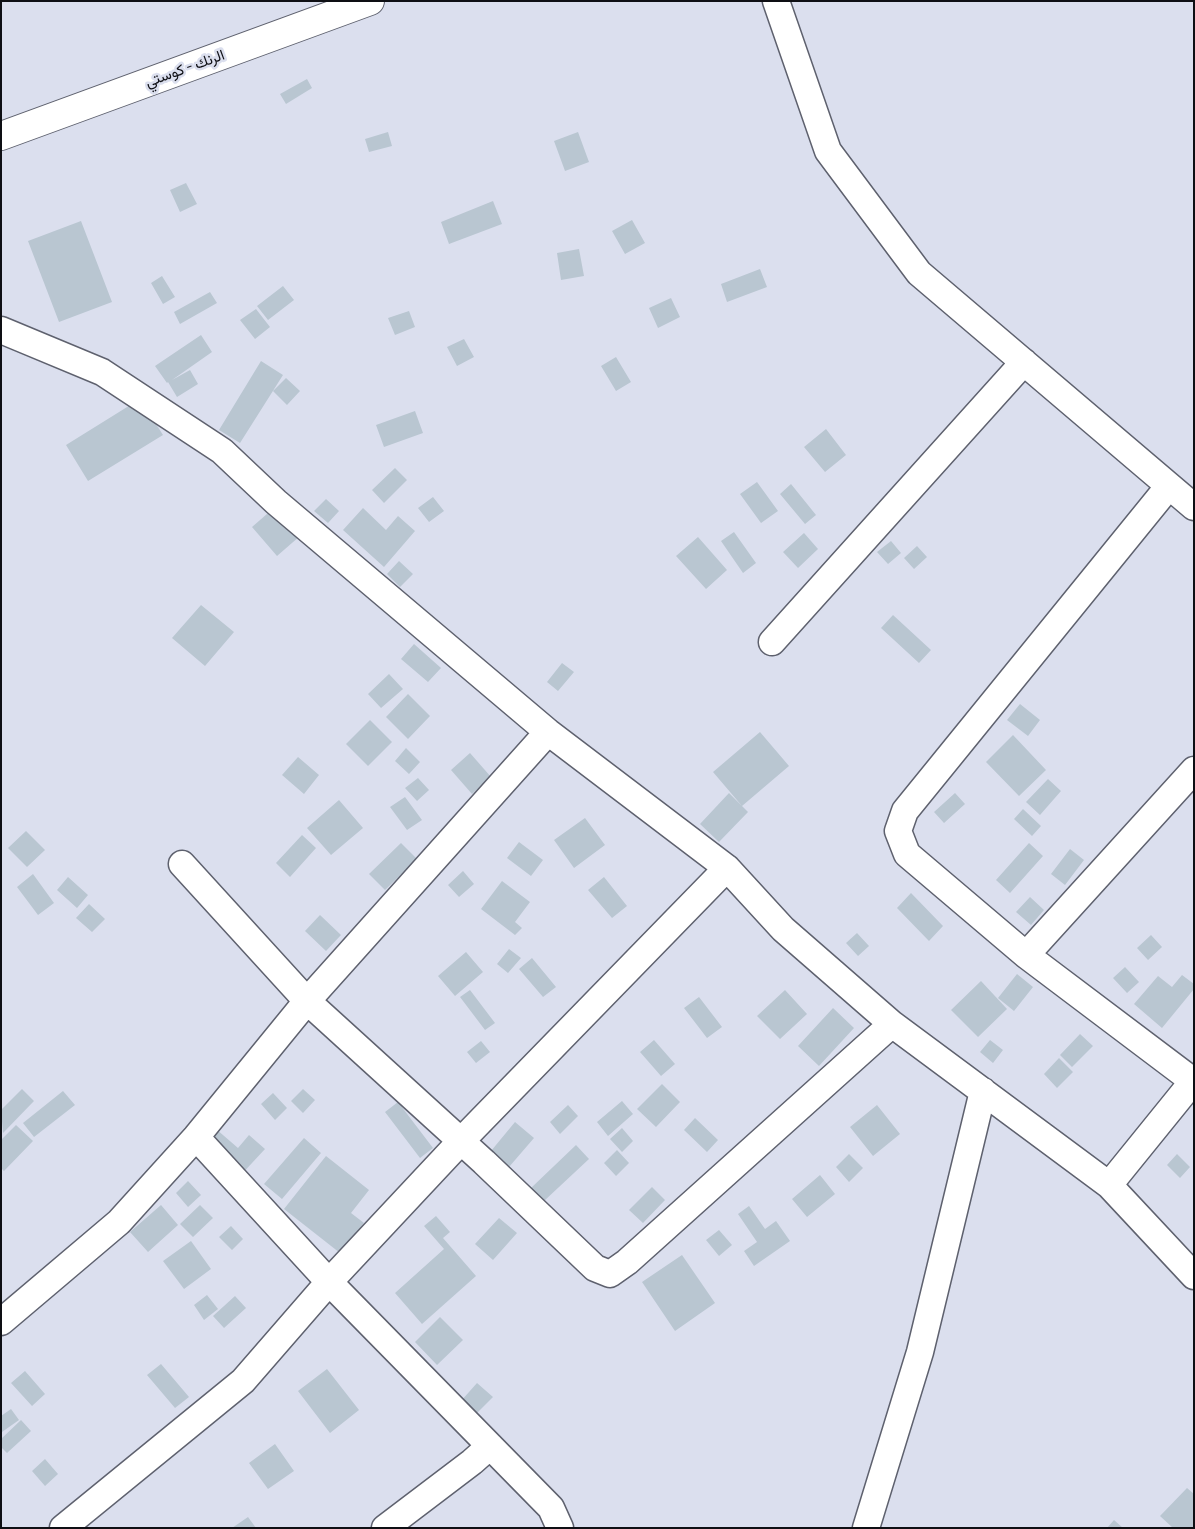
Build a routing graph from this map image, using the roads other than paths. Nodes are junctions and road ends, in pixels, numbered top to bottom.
1 (370, 1) edge
2 (776, 1) edge
3 (1, 136) edge
4 (1, 330) edge
5 (1024, 362) junction
6 (1170, 486) junction
7 (1194, 507) edge
8 (772, 642) dead end
9 (548, 732) junction
10 (1194, 770) edge
11 (182, 864) dead end
12 (726, 868) junction
13 (1026, 955) junction
14 (307, 1001) junction
15 (892, 1024) junction
16 (1193, 1080) edge
17 (983, 1091) junction
18 (196, 1138) junction
19 (461, 1141) junction
20 (1109, 1186) junction
21 (1194, 1276) edge
22 (329, 1282) junction
23 (1, 1322) edge
24 (490, 1446) junction
25 (63, 1528) edge
26 (385, 1528) edge
27 (560, 1528) edge
28 (866, 1528) edge

1 - 3 main road, الرنك - كوستي
2 - 5 street
4 - 9 street
5 - 6 street
5 - 8 street
6 - 7 street
6 - 13 street
9 - 12 street
9 - 14 street
10 - 13 street
11 - 14 street
12 - 15 street
12 - 19 street
13 - 16 street
14 - 18 street
14 - 19 street
15 - 17 street
15 - 19 street
16 - 20 street
17 - 20 street
17 - 28 street
18 - 22 street
18 - 23 street
19 - 22 street
20 - 21 street
22 - 24 street
22 - 25 street
24 - 26 street
24 - 27 street

